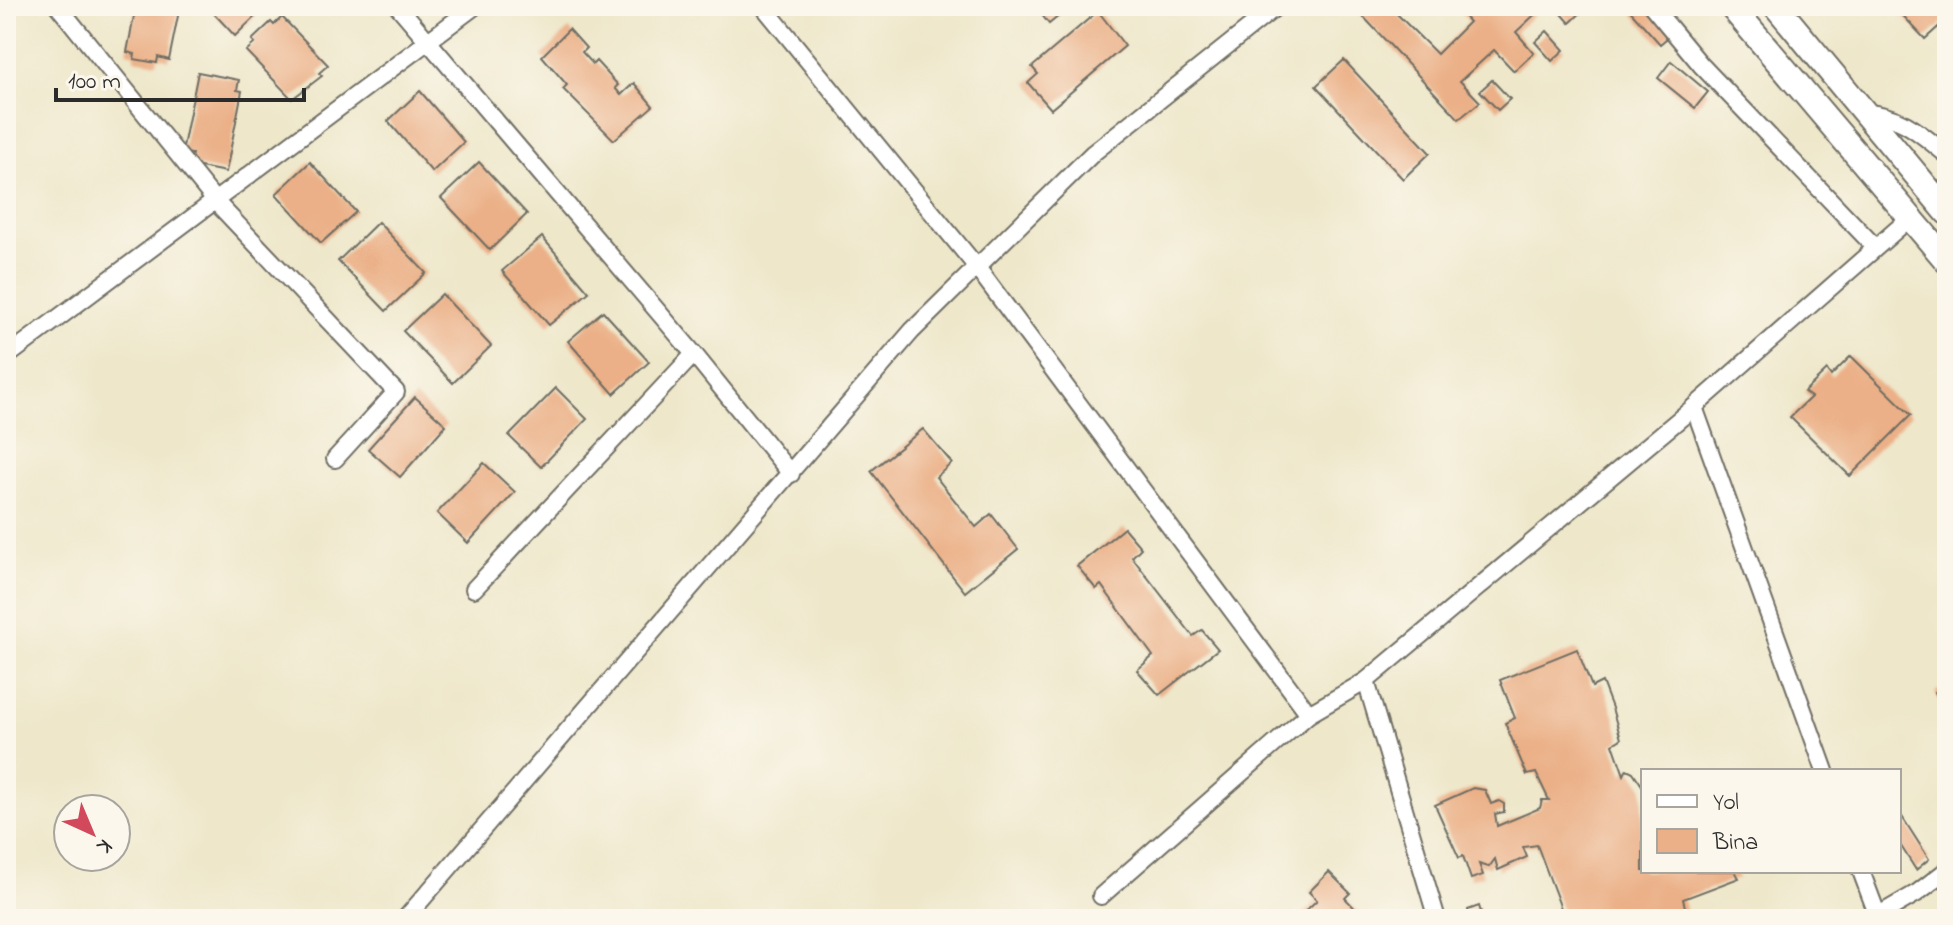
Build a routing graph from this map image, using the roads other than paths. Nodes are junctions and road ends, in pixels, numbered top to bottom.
1 (58, 6) edge
2 (398, 6) edge
3 (475, 6) edge
4 (763, 6) edge
5 (1277, 6) edge
6 (1652, 6) edge
7 (1731, 6) edge
8 (1776, 6) edge
9 (428, 41) junction
10 (1865, 113) junction
11 (1947, 155) edge
12 (217, 203) junction
13 (1947, 212) edge
14 (1911, 217) junction
15 (1875, 247) junction
16 (1947, 261) edge
17 (976, 266) junction
18 (694, 354) junction
19 (6, 357) edge
20 (1694, 407) junction
21 (335, 459) dead end
22 (791, 474) junction
23 (474, 589) dead end
24 (1366, 681) junction
25 (1309, 714) junction
26 (1824, 769) edge
27 (1947, 870) edge
28 (1862, 873) edge
29 (1101, 896) dead end
30 (1876, 918) edge
31 (405, 919) edge
32 (1437, 919) edge

1 - 12 street
2 - 9 street
3 - 9 street
4 - 17 street
5 - 17 street
6 - 15 street
7 - 14 main road
8 - 10 main road
9 - 12 street
9 - 18 street
10 - 11 street
10 - 13 main road
12 - 19 street
12 - 21 street
14 - 15 street
14 - 16 main road
15 - 20 street
17 - 22 street
17 - 25 street
18 - 22 street
18 - 23 street
20 - 24 street
20 - 26 street
22 - 31 street
24 - 25 street
24 - 32 street
25 - 29 street
27 - 30 street
28 - 30 street

